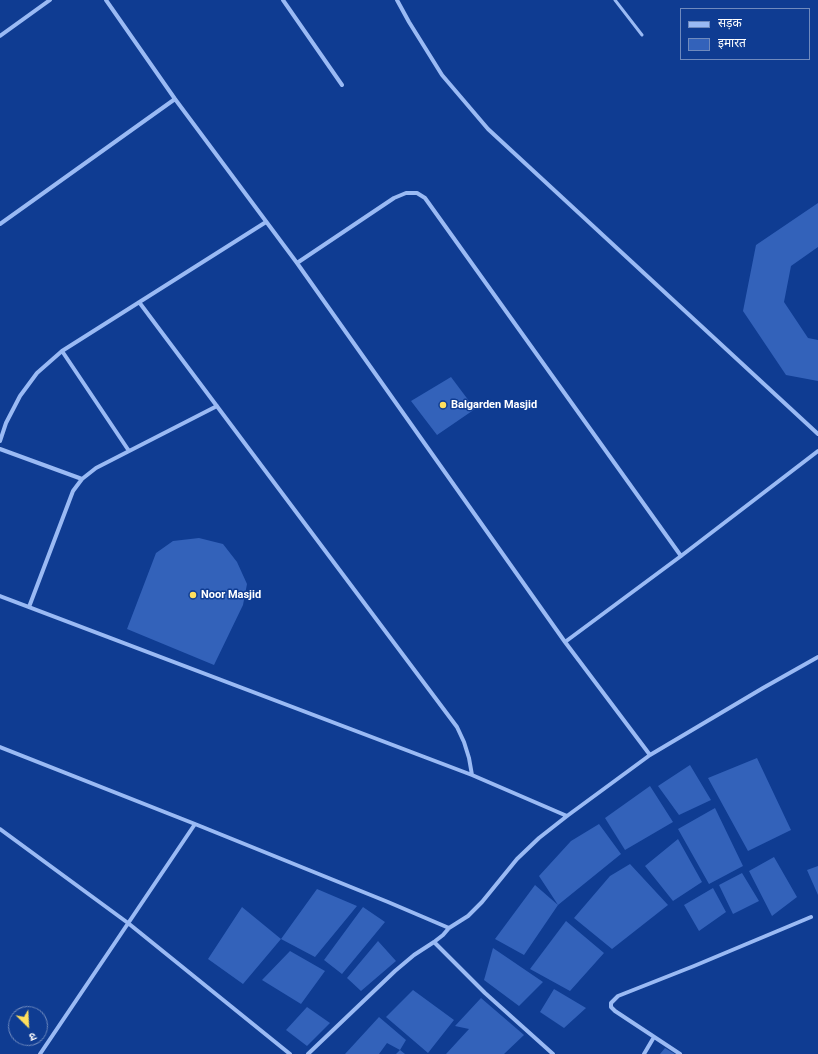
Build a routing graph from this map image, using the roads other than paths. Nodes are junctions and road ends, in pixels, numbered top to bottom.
1 (50, 0) edge
2 (106, 0) edge
3 (283, 0) edge
4 (397, 0) edge
5 (614, 0) edge
6 (642, 35) dead end
7 (0, 36) edge
8 (342, 85) dead end
9 (175, 99) junction
10 (266, 222) junction
11 (0, 224) edge
12 (297, 263) junction
13 (139, 302) junction
14 (62, 351) junction
15 (217, 406) junction
16 (818, 434) edge
17 (0, 441) edge
18 (0, 449) edge
19 (130, 451) junction
20 (818, 451) edge
21 (82, 479) junction
22 (681, 556) junction
23 (0, 596) edge
24 (29, 607) junction
25 (565, 642) junction
26 (818, 657) edge
27 (0, 747) edge
28 (650, 755) junction
29 (472, 776) junction
30 (567, 816) junction
31 (195, 824) junction
32 (0, 829) edge
33 (812, 918) dead end
34 (128, 923) junction
35 (449, 928) junction
36 (434, 942) junction
37 (654, 1037) junction
38 (40, 1054) edge
39 (290, 1054) edge
40 (308, 1054) edge
41 (553, 1054) edge
42 (644, 1054) edge
43 (680, 1054) edge

1 - 7 street
2 - 9 street
3 - 8 street
4 - 16 street
5 - 6 lane
9 - 10 street
9 - 11 street
10 - 12 street
10 - 13 street
12 - 22 street
12 - 25 street
13 - 14 street
13 - 15 street
14 - 17 street
14 - 19 street
15 - 19 street
15 - 29 street
18 - 21 street
19 - 21 street
20 - 22 street
21 - 24 street
22 - 25 street
23 - 24 street
24 - 29 street
25 - 28 street
26 - 28 street
27 - 31 street
28 - 30 street
29 - 30 street
30 - 35 street
31 - 34 street
31 - 35 street
32 - 34 street
33 - 37 street
34 - 38 street
34 - 39 street
35 - 36 street
36 - 40 street
36 - 41 street
37 - 42 street
37 - 43 street

